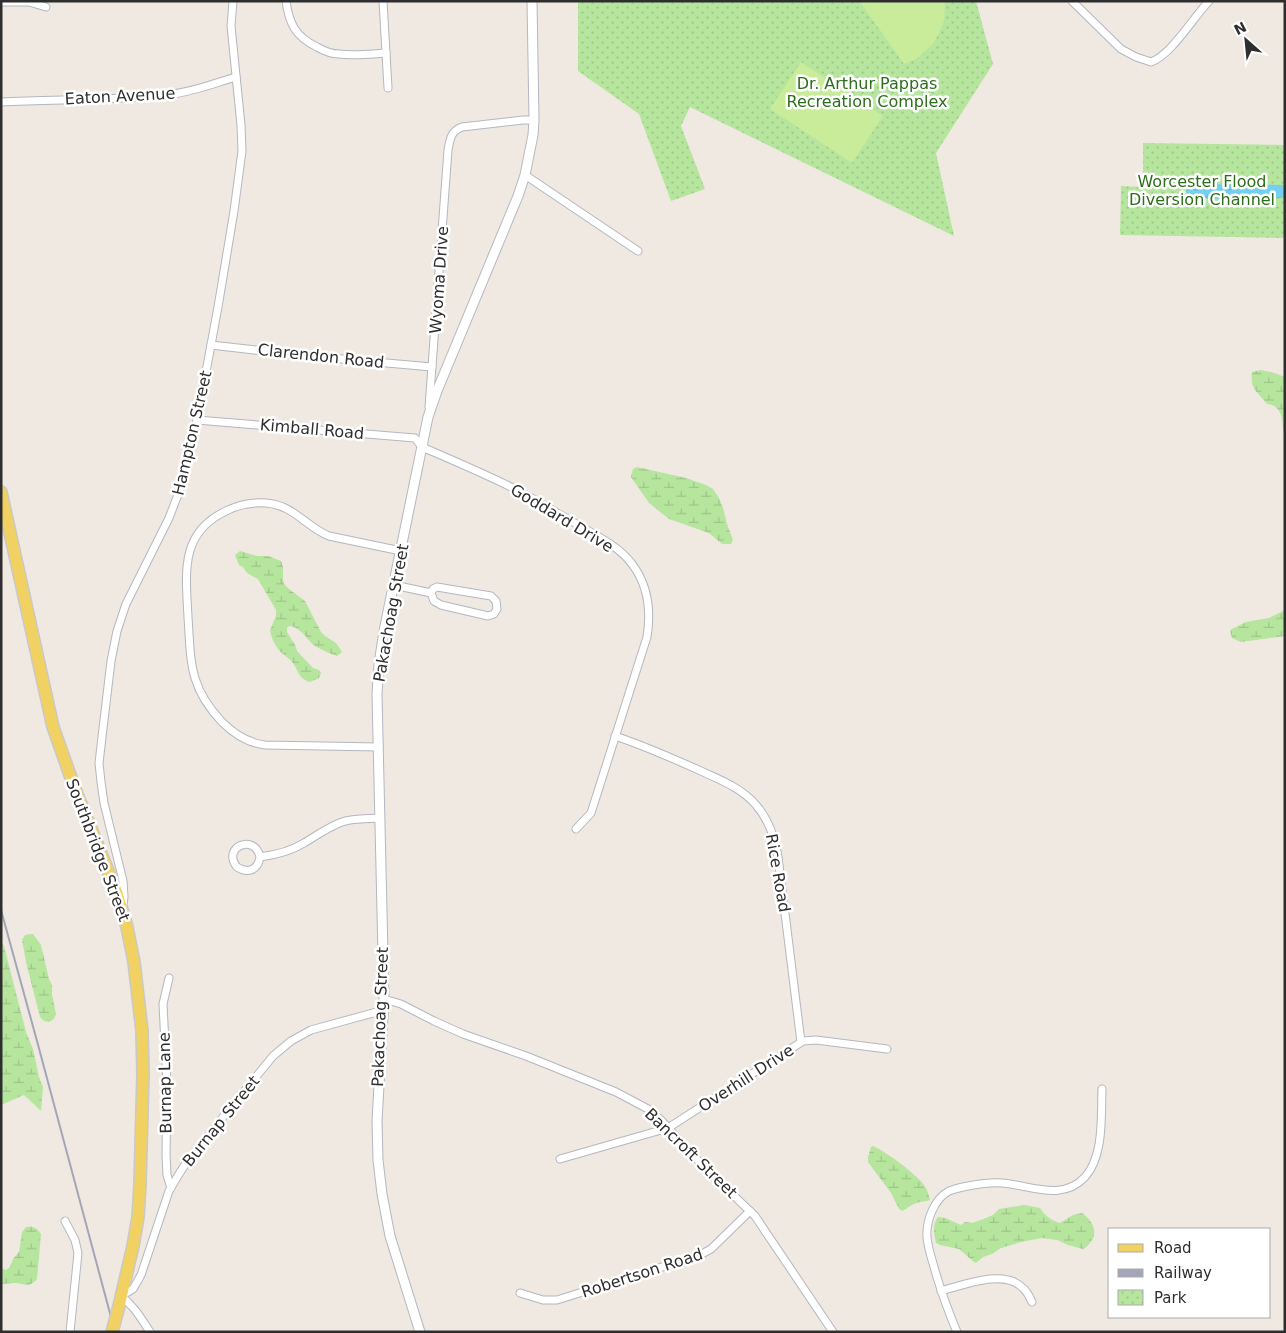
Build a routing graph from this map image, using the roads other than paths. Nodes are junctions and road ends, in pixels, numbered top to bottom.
1 (233, 1) edge
2 (286, 1) edge
3 (383, 1) edge
4 (532, 1) edge
5 (1072, 1) edge
6 (1209, 1) edge
7 (1, 2) edge
8 (46, 7) dead end
9 (386, 53) junction
10 (236, 77) junction
11 (388, 88) dead end
12 (1, 102) edge
13 (534, 120) junction
14 (525, 175) junction
15 (638, 252) dead end
16 (211, 345) junction
17 (432, 367) junction
18 (428, 417) junction
19 (197, 420) junction
20 (422, 447) junction
21 (1, 492) edge
22 (401, 551) junction
23 (394, 585) junction
24 (431, 593) junction
25 (615, 736) junction
26 (379, 747) junction
27 (380, 818) junction
28 (576, 829) dead end
29 (260, 857) dead end
30 (122, 911) junction
31 (169, 978) dead end
32 (384, 999) junction
33 (384, 1010) junction
34 (801, 1042) junction
35 (887, 1050) dead end
36 (1102, 1089) dead end
37 (668, 1128) junction
38 (560, 1159) dead end
39 (171, 1188) junction
40 (750, 1211) junction
41 (65, 1221) dead end
42 (941, 1292) junction
43 (520, 1293) dead end
44 (120, 1301) junction
45 (1032, 1302) dead end
46 (70, 1332) edge
47 (112, 1332) edge
48 (150, 1332) edge
49 (420, 1332) edge
50 (833, 1332) edge
51 (957, 1332) edge

1 - 10 street, Hampton Street
2 - 9 street
3 - 9 street
4 - 13 street, Pakachoag Street
5 - 6 street
7 - 8 street
9 - 11 street
10 - 12 street, Eaton Avenue
10 - 16 street, Hampton Street
13 - 14 street, Pakachoag Street
13 - 17 street, Wyoma Drive
14 - 15 street
14 - 18 street, Pakachoag Street
16 - 17 street, Clarendon Road
16 - 19 street, Hampton Street
17 - 18 street, Wyoma Drive
18 - 20 street, Pakachoag Street
19 - 20 street, Kimball Road
19 - 30 street, Hampton Street
20 - 22 street, Pakachoag Street
20 - 25 street, Goddard Drive
21 - 30 main road, Southbridge Street
22 - 23 street, Pakachoag Street
22 - 26 street
23 - 24 street
23 - 26 street, Pakachoag Street
24 - 24 street
25 - 28 street, Goddard Drive
25 - 34 street, Rice Road
26 - 27 street, Pakachoag Street
27 - 29 street
27 - 32 street, Pakachoag Street
30 - 44 main road, Southbridge Street
31 - 39 street, Burnap Lane
32 - 33 street, Pakachoag Street
32 - 37 street, Bancroft Street
33 - 39 street, Burnap Street
33 - 49 street, Pakachoag Street
34 - 35 street, Overhill Drive
34 - 37 street, Overhill Drive
36 - 42 street
37 - 38 street, Overhill Drive
37 - 40 street, Bancroft Street
39 - 44 street, Burnap Street
40 - 43 street, Robertson Road
40 - 50 street, Bancroft Street
41 - 46 street
42 - 45 street
42 - 51 street
44 - 47 main road, Southbridge Street, bridge
44 - 48 street

